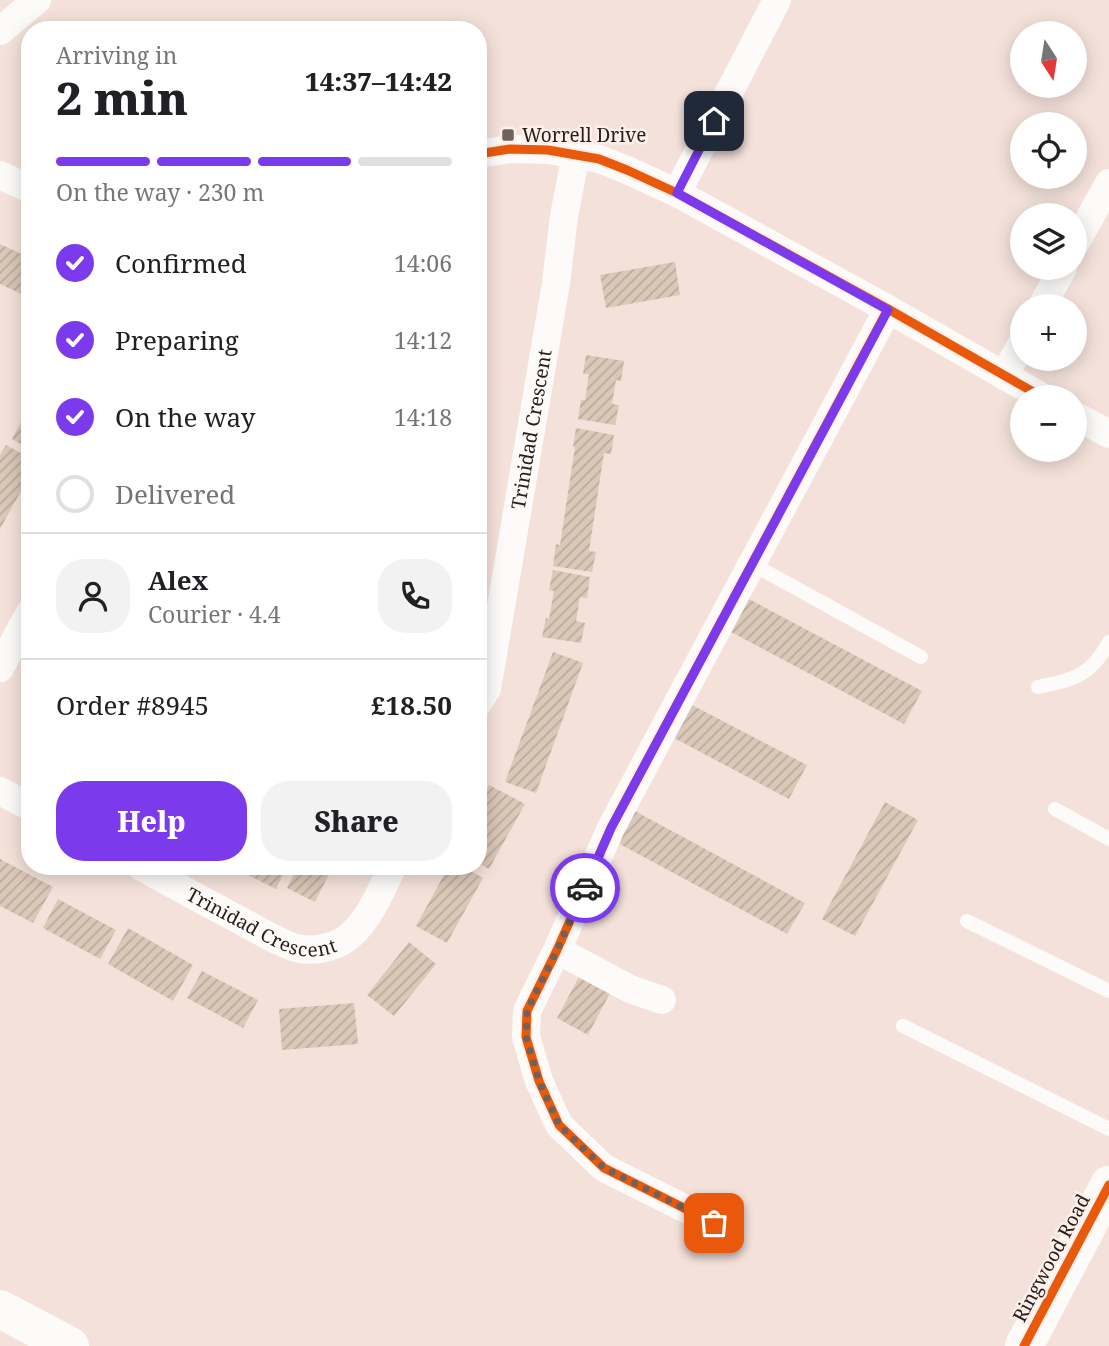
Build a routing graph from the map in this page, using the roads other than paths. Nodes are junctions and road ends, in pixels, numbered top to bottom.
1 (37, 0) edge
2 (777, 0) edge
3 (0, 31) edge
4 (487, 153) edge
5 (576, 154) junction
6 (0, 174) edge
7 (1109, 183) edge
8 (21, 184) edge
9 (677, 193) junction
10 (1087, 223) edge
11 (888, 310) junction
12 (1010, 365) edge
13 (1004, 376) junction
14 (1020, 385) edge
15 (1087, 422) edge
16 (1109, 433) edge
17 (752, 564) junction
18 (21, 629) edge
19 (1109, 642) edge
20 (921, 657) dead end
21 (487, 659) edge
22 (0, 668) edge
23 (1038, 687) dead end
24 (0, 791) edge
25 (21, 802) edge
26 (1055, 809) dead end
27 (1109, 839) edge
28 (157, 875) edge
29 (388, 875) edge
30 (967, 921) dead end
31 (557, 950) junction
32 (1109, 991) edge
33 (662, 1000) dead end
34 (903, 1026) dead end
35 (1109, 1129) edge
36 (1109, 1185) edge
37 (714, 1223) dead end
38 (0, 1309) edge
39 (69, 1346) edge
40 (1024, 1346) edge

1 - 3 street
2 - 9 street
4 - 5 street
5 - 9 street
5 - 21 street, Trinidad Crescent
6 - 8 street
7 - 10 street
9 - 11 street
11 - 13 street
11 - 17 street
12 - 13 street
13 - 14 street
15 - 16 street
17 - 20 lane
17 - 31 street
18 - 22 street
19 - 23 lane
24 - 25 street
26 - 27 lane
28 - 29 street, Trinidad Crescent
30 - 32 lane
31 - 33 street
31 - 37 street
34 - 35 lane
36 - 40 main road, Ringwood Road
38 - 39 main road

